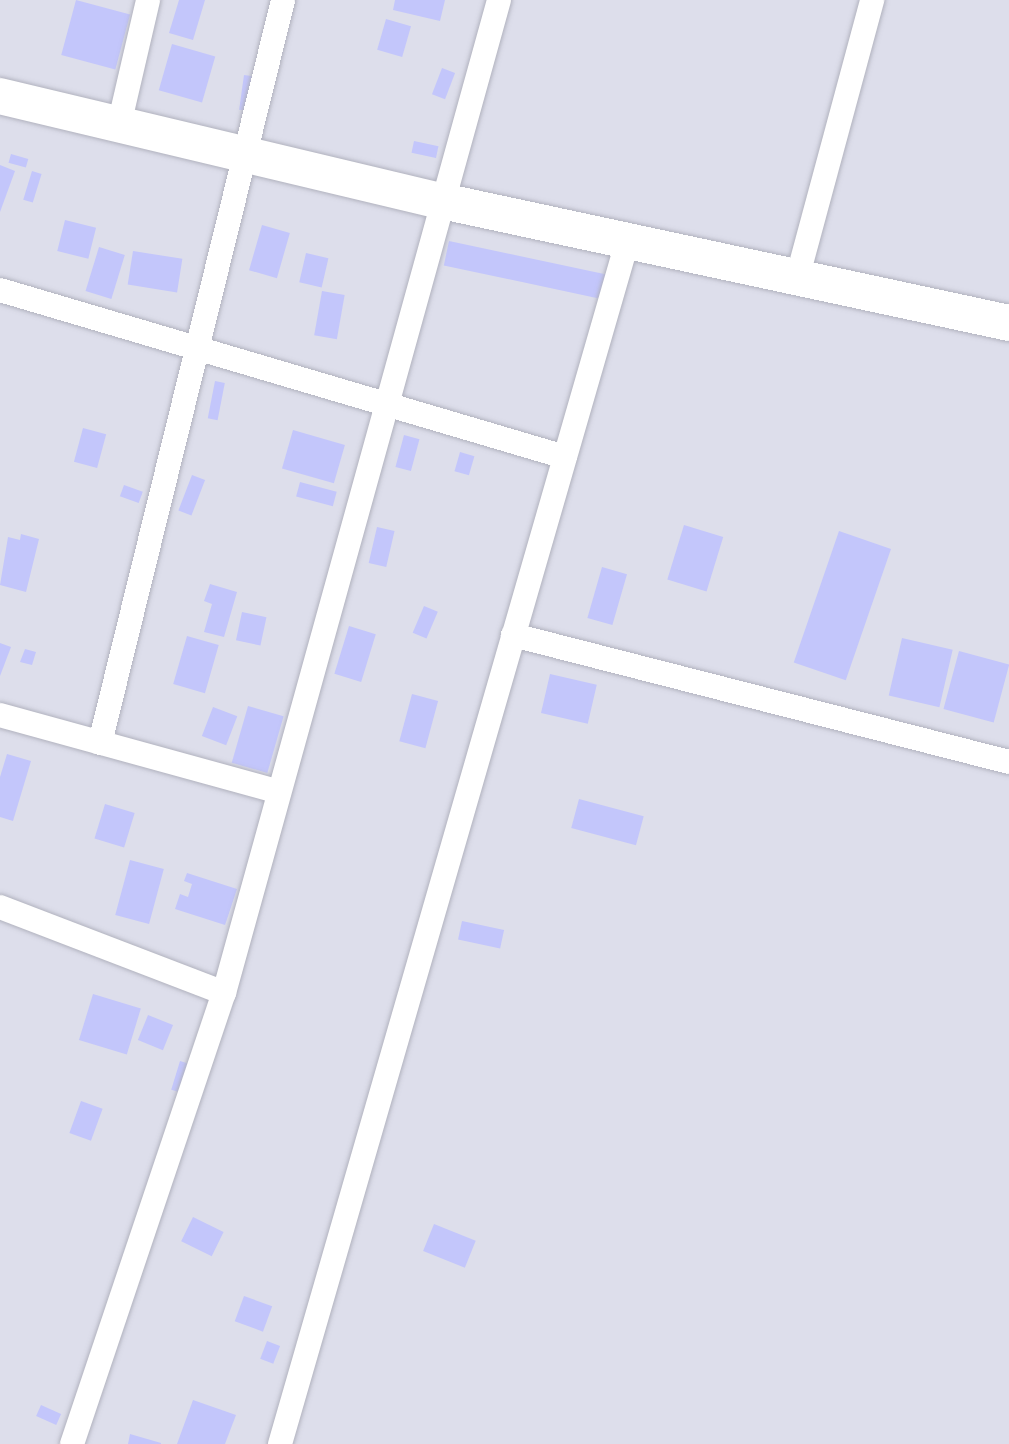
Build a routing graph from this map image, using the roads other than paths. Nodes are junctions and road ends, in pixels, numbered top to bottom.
1 (148, 0) edge
2 (283, 0) edge
3 (499, 0) edge
4 (872, 0) edge
5 (0, 96) edge
6 (119, 125) junction
7 (245, 155) junction
8 (442, 201) junction
9 (628, 239) junction
10 (798, 275) junction
11 (0, 290) edge
12 (1009, 323) edge
13 (198, 348) junction
14 (386, 404) junction
15 (565, 457) junction
16 (513, 635) junction
17 (0, 715) edge
18 (100, 743) junction
19 (1009, 762) edge
20 (279, 792) junction
21 (0, 907) edge
22 (224, 993) junction
23 (72, 1444) edge
24 (280, 1444) edge

1 - 6 street
2 - 7 street
3 - 8 street
4 - 10 street
5 - 6 main road
6 - 7 main road
7 - 8 main road
7 - 13 street
8 - 9 main road
8 - 14 street
9 - 10 main road
9 - 15 street
10 - 12 main road
11 - 13 street
13 - 14 street
13 - 18 street
14 - 15 street
14 - 20 street
15 - 16 street
16 - 19 street
16 - 24 street
17 - 18 street
18 - 20 street
20 - 22 street
21 - 22 street
22 - 23 street

